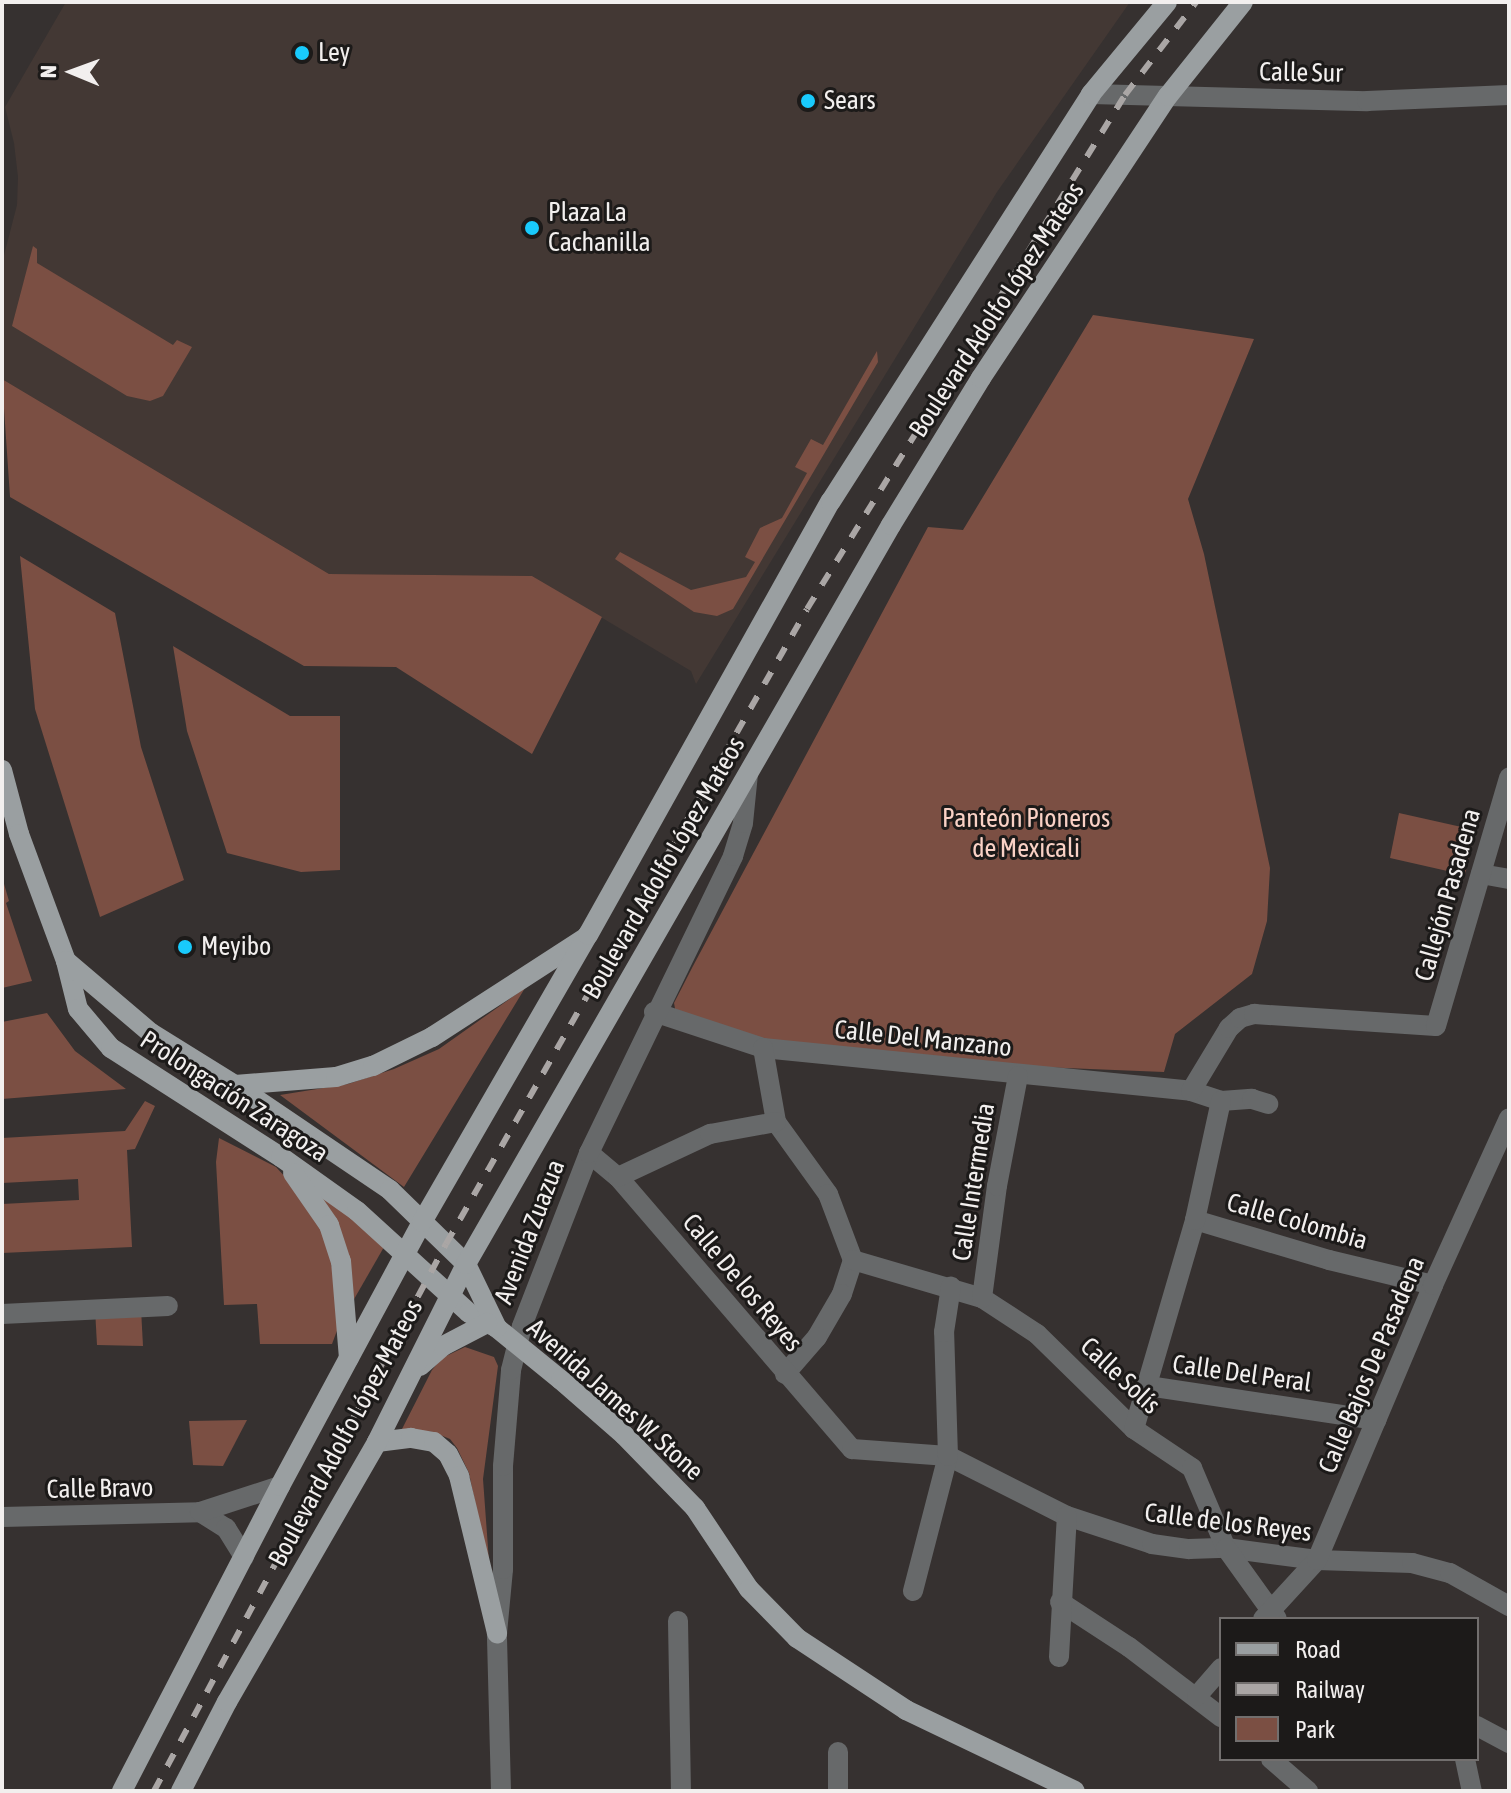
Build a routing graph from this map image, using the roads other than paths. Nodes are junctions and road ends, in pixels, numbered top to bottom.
1 (1167, 2) edge
2 (1243, 2) edge
3 (1091, 94) junction
4 (1509, 95) edge
5 (1168, 96) junction
6 (2, 770) edge
7 (748, 774) junction
8 (1509, 778) edge
9 (1481, 874) junction
10 (1509, 879) edge
11 (588, 935) junction
12 (66, 961) junction
13 (654, 1012) junction
14 (763, 1048) junction
15 (1018, 1076) junction
16 (235, 1085) junction
17 (1191, 1091) junction
18 (1221, 1101) junction
19 (1268, 1104) dead end
20 (1509, 1118) edge
21 (776, 1122) junction
22 (589, 1153) junction
23 (281, 1157) junction
24 (618, 1177) junction
25 (1195, 1220) junction
26 (422, 1222) junction
27 (405, 1254) junction
28 (853, 1260) junction
29 (466, 1264) junction
30 (1433, 1285) junction
31 (951, 1287) junction
32 (450, 1296) junction
33 (982, 1298) junction
34 (168, 1306) dead end
35 (2, 1314) edge
36 (495, 1327) junction
37 (349, 1358) junction
38 (410, 1374) junction
39 (785, 1374) junction
40 (1148, 1386) junction
41 (1376, 1420) junction
42 (1134, 1429) junction
43 (377, 1442) junction
44 (852, 1449) joint
45 (948, 1456) junction
46 (280, 1486) junction
47 (200, 1512) junction
48 (1067, 1516) junction
49 (2, 1517) edge
50 (1226, 1548) junction
51 (244, 1557) junction
52 (1317, 1560) junction
53 (913, 1591) dead end
54 (1060, 1602) junction
55 (1509, 1606) edge
56 (1270, 1616) edge
57 (678, 1621) dead end
58 (497, 1633) junction
59 (1059, 1657) dead end
60 (1219, 1670) edge
61 (1197, 1696) junction
62 (1219, 1715) edge
63 (1479, 1727) edge
64 (1509, 1743) edge
65 (838, 1752) dead end
66 (1273, 1761) edge
67 (1465, 1761) edge
68 (122, 1791) edge
69 (181, 1791) edge
70 (501, 1791) edge
71 (681, 1791) edge
72 (838, 1791) edge
73 (1075, 1791) edge
74 (1308, 1791) edge
75 (1472, 1791) edge

1 - 3 main road, Boulevard Adolfo López Mateos
2 - 5 main road, Boulevard Adolfo López Mateos
3 - 5 street, Calle Sur
3 - 11 main road, Boulevard Adolfo López Mateos
4 - 5 street, Calle Sur
5 - 7 main road, Boulevard Adolfo López Mateos
6 - 12 main road, Prolongación Zaragoza
7 - 13 street, Avenida Zuazua
7 - 29 main road, Boulevard Adolfo López Mateos
8 - 9 street, Callejón Pasadena
9 - 10 street
9 - 17 street, Callejón Pasadena
11 - 16 main road
11 - 26 main road, Boulevard Adolfo López Mateos
12 - 16 main road, Prolongación Zaragoza
12 - 23 main road, Prolongación Zaragoza
13 - 14 street, Calle Del Manzano
13 - 22 street, Avenida Zuazua
14 - 15 street, Calle Del Manzano
14 - 21 street
15 - 17 street, Calle Del Manzano
15 - 33 street, Calle Intermedia
16 - 26 main road, Prolongación Zaragoza
17 - 18 street
18 - 19 street
18 - 25 street, Calle Colombia
20 - 30 street, Calle Bajos De Pasadena
21 - 24 street
21 - 28 street
22 - 24 street, Calle De los Reyes
22 - 58 street, Avenida Zuazua
23 - 27 main road, Prolongación Zaragoza
23 - 37 main road
24 - 39 street, Calle De los Reyes
25 - 30 street, Calle Colombia
25 - 40 street, Calle Colombia
26 - 27 main road, Boulevard Adolfo López Mateos
26 - 29 main road, Prolongación Zaragoza
27 - 32 main road, Prolongación Zaragoza
27 - 37 main road, Boulevard Adolfo López Mateos
28 - 31 street, Calle Solís
28 - 39 street
29 - 32 main road, Boulevard Adolfo López Mateos
29 - 36 main road, Avenida James W. Stone
30 - 41 street, Calle Bajos De Pasadena
31 - 33 street, Calle Solís
31 - 45 street, Calle Intermedia
32 - 36 main road, Avenida James W. Stone
32 - 38 main road, Boulevard Adolfo López Mateos
33 - 42 street, Calle Solís
34 - 35 street
36 - 38 main road
36 - 73 main road, Avenida James W. Stone
37 - 46 main road, Boulevard Adolfo López Mateos
38 - 43 main road, Boulevard Adolfo López Mateos
39 - 44 street, Calle De los Reyes
40 - 41 street, Calle Del Peral
40 - 42 street, Calle Colombia
41 - 52 street, Calle Bajos De Pasadena
42 - 50 street, Calle Solís
43 - 58 main road
43 - 69 main road, Boulevard Adolfo López Mateos
44 - 45 street, Calle de los Reyes
45 - 48 street, Calle de los Reyes
45 - 53 street, Calle Intermedia
46 - 47 street, Calle Bravo
46 - 51 main road, Boulevard Adolfo López Mateos
47 - 49 street, Calle Bravo
47 - 51 street
48 - 50 street, Calle de los Reyes
48 - 54 street
50 - 52 street, Calle de los Reyes
50 - 56 street, Calle Solís
51 - 68 main road, Boulevard Adolfo López Mateos
52 - 55 street, Calle de los Reyes
52 - 56 street, Calle Bajos De Pasadena
54 - 59 street
54 - 61 street
57 - 71 street
58 - 70 street, Avenida Zuazua
60 - 61 street
61 - 62 street
63 - 64 street
65 - 72 street
66 - 74 street
67 - 75 street

